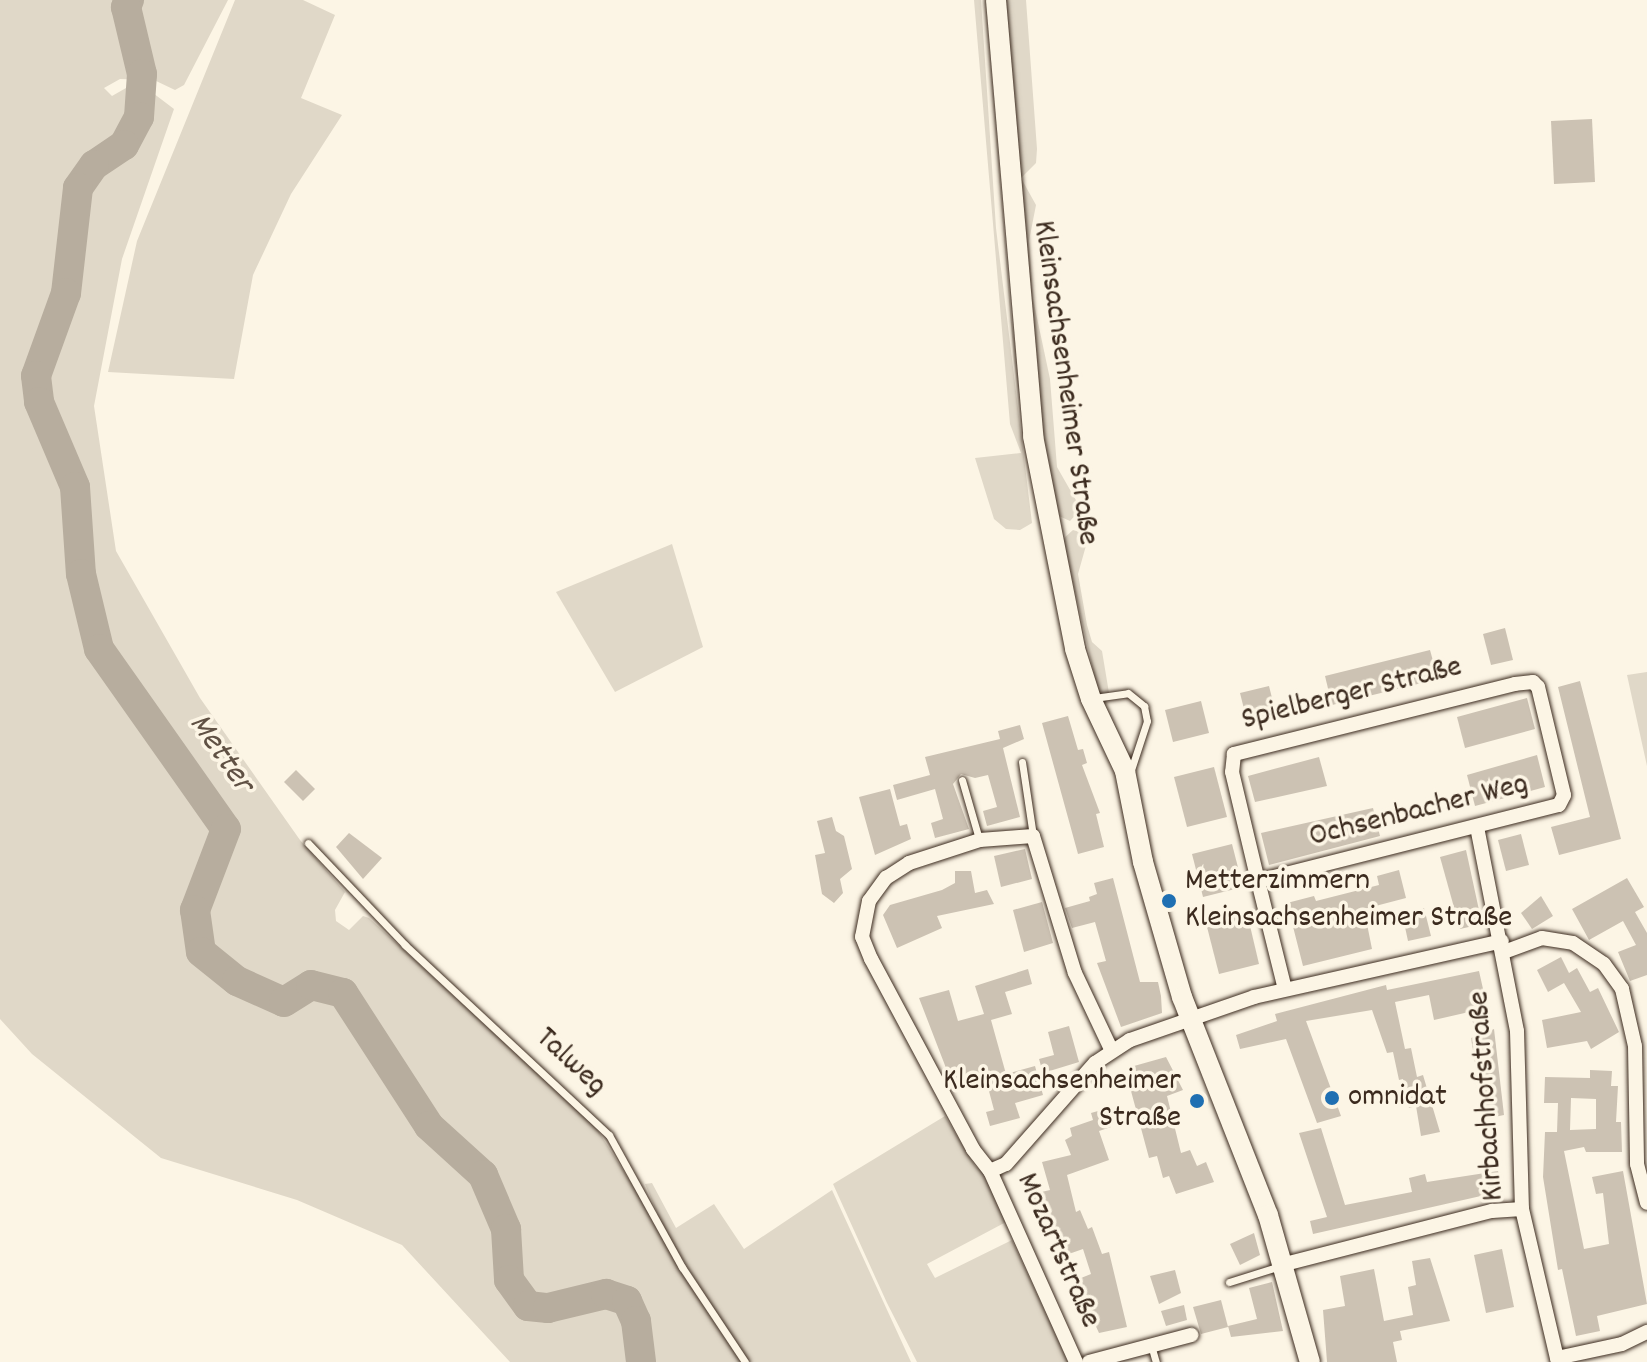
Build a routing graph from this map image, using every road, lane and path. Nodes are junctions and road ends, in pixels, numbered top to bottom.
1 (996, 0) edge
2 (1533, 682) joint
3 (1091, 699) junction
4 (1022, 762) dead end
5 (962, 780) dead end
6 (1128, 784) junction
7 (1477, 827) junction
8 (1033, 836) junction
9 (980, 840) junction
10 (308, 843) dead end
11 (1258, 881) junction
12 (1503, 946) junction
13 (1285, 989) junction
14 (1191, 1021) junction
15 (1111, 1049) junction
16 (990, 1171) junction
17 (1647, 1203) edge
18 (1522, 1209) junction
19 (1285, 1264) junction
20 (1229, 1282) dead end
21 (1647, 1332) edge
22 (1191, 1335) dead end
23 (1151, 1345) junction
24 (1557, 1360) edge
25 (745, 1362) edge
26 (1076, 1362) edge
27 (1089, 1362) edge
28 (1156, 1362) edge
29 (1310, 1362) edge

1 - 3 main road, Kleinsachsenheimer Straße
2 - 7 street, Ochsenbacher Weg
2 - 11 street, Spielberger Straße
3 - 6 main road, Kleinsachsenheimer Straße
3 - 6 lane
4 - 8 lane
5 - 9 lane
6 - 14 main road, Kleinsachsenheimer Straße
7 - 11 street, Ochsenbacher Weg
7 - 12 street, Kirbachhofstraße
8 - 9 street, Mozartstraße
8 - 15 street
9 - 16 street, Mozartstraße
10 - 25 lane, Talweg
11 - 13 street, Spielberger Straße
12 - 13 street
12 - 17 street
12 - 18 street, Kirbachhofstraße
13 - 14 street
14 - 15 street
14 - 19 main road, Kleinsachsenheimer Straße
15 - 16 street
16 - 26 street, Mozartstraße
18 - 19 street
18 - 24 street, Kirbachhofstraße
19 - 20 lane
19 - 29 main road, Kleinsachsenheimer Straße
21 - 24 street
22 - 23 street, Mozartstraße
23 - 27 street, Mozartstraße
23 - 28 lane

